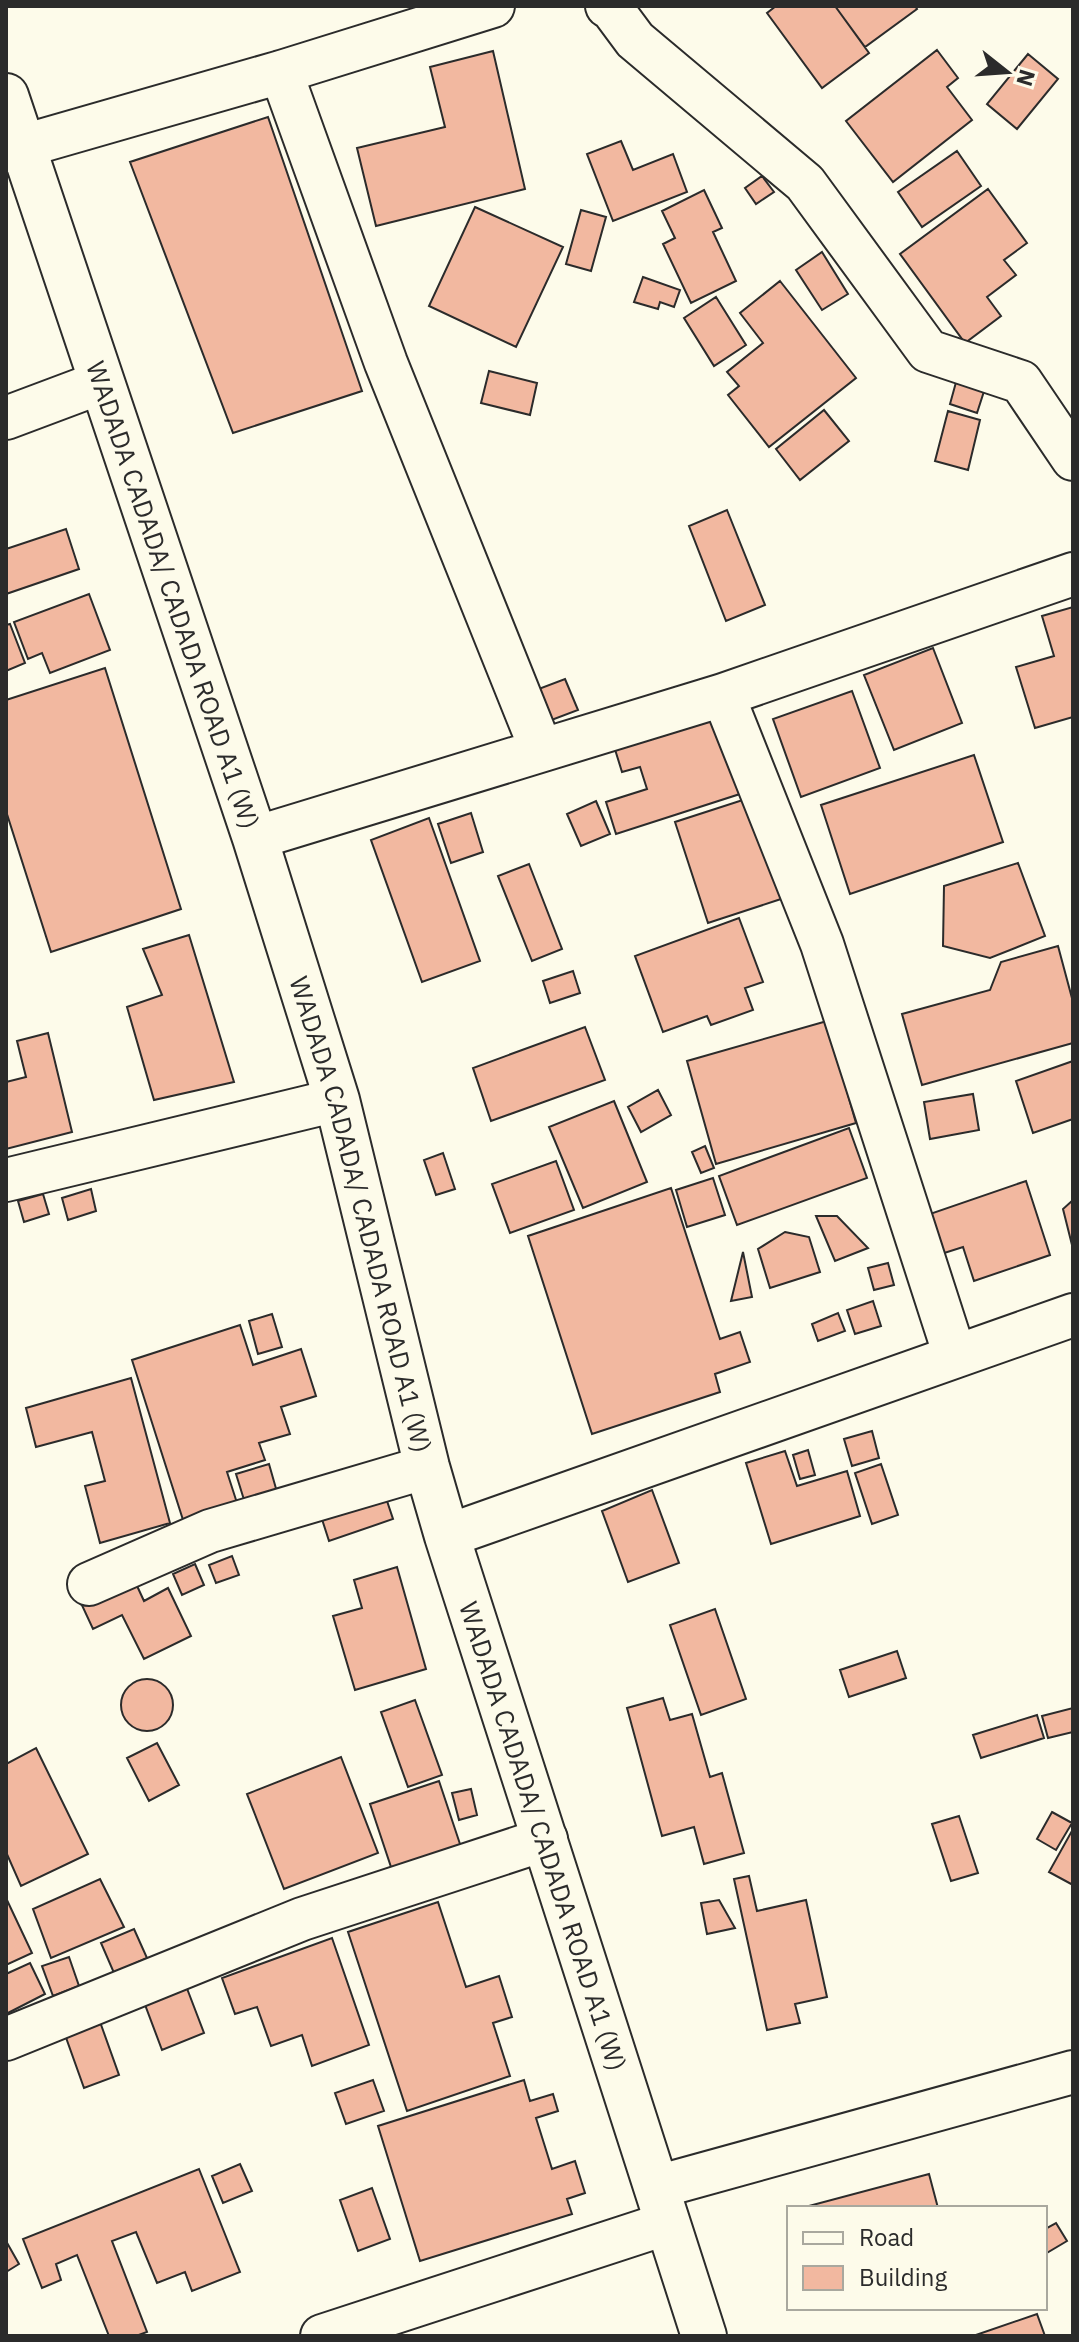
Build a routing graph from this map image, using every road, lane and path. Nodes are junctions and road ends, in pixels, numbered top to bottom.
1 (493, 6) edge
2 (607, 6) edge
3 (281, 72) junction
4 (6, 96) edge
5 (14, 148) edge
6 (102, 382) junction
7 (6, 418) edge
8 (1073, 459) edge
9 (1073, 574) edge
10 (723, 695) junction
11 (541, 749) junction
12 (255, 838) junction
13 (337, 1100) junction
14 (6, 1180) edge
15 (1073, 1315) edge
16 (955, 1356) junction
17 (427, 1467) junction
18 (447, 1536) junction
19 (89, 1584) dead end
20 (546, 1839) junction
21 (6, 2039) edge
22 (1073, 2072) edge
23 (663, 2205) junction
24 (322, 2336) edge
25 (704, 2336) edge

1 - 3 street
2 - 8 street
3 - 5 street
3 - 11 street
4 - 5 main road, WADADA CADADA/ CADADA ROAD A1 (W)
5 - 6 main road, WADADA CADADA/ CADADA ROAD A1 (W)
6 - 7 street
6 - 12 main road, WADADA CADADA/ CADADA ROAD A1 (W)
9 - 10 street
10 - 11 street
10 - 16 street
11 - 12 street
12 - 13 main road, WADADA CADADA/ CADADA ROAD A1 (W)
13 - 14 street
13 - 17 main road, WADADA CADADA/ CADADA ROAD A1 (W)
15 - 16 street
16 - 18 street
17 - 18 main road, WADADA CADADA/ CADADA ROAD A1 (W)
17 - 19 street
18 - 20 main road, WADADA CADADA/ CADADA ROAD A1 (W)
20 - 21 street
20 - 23 main road, WADADA CADADA/ CADADA ROAD A1 (W)
22 - 23 street
23 - 24 street
23 - 25 main road, WADADA CADADA/ CADADA ROAD A1 (W)

